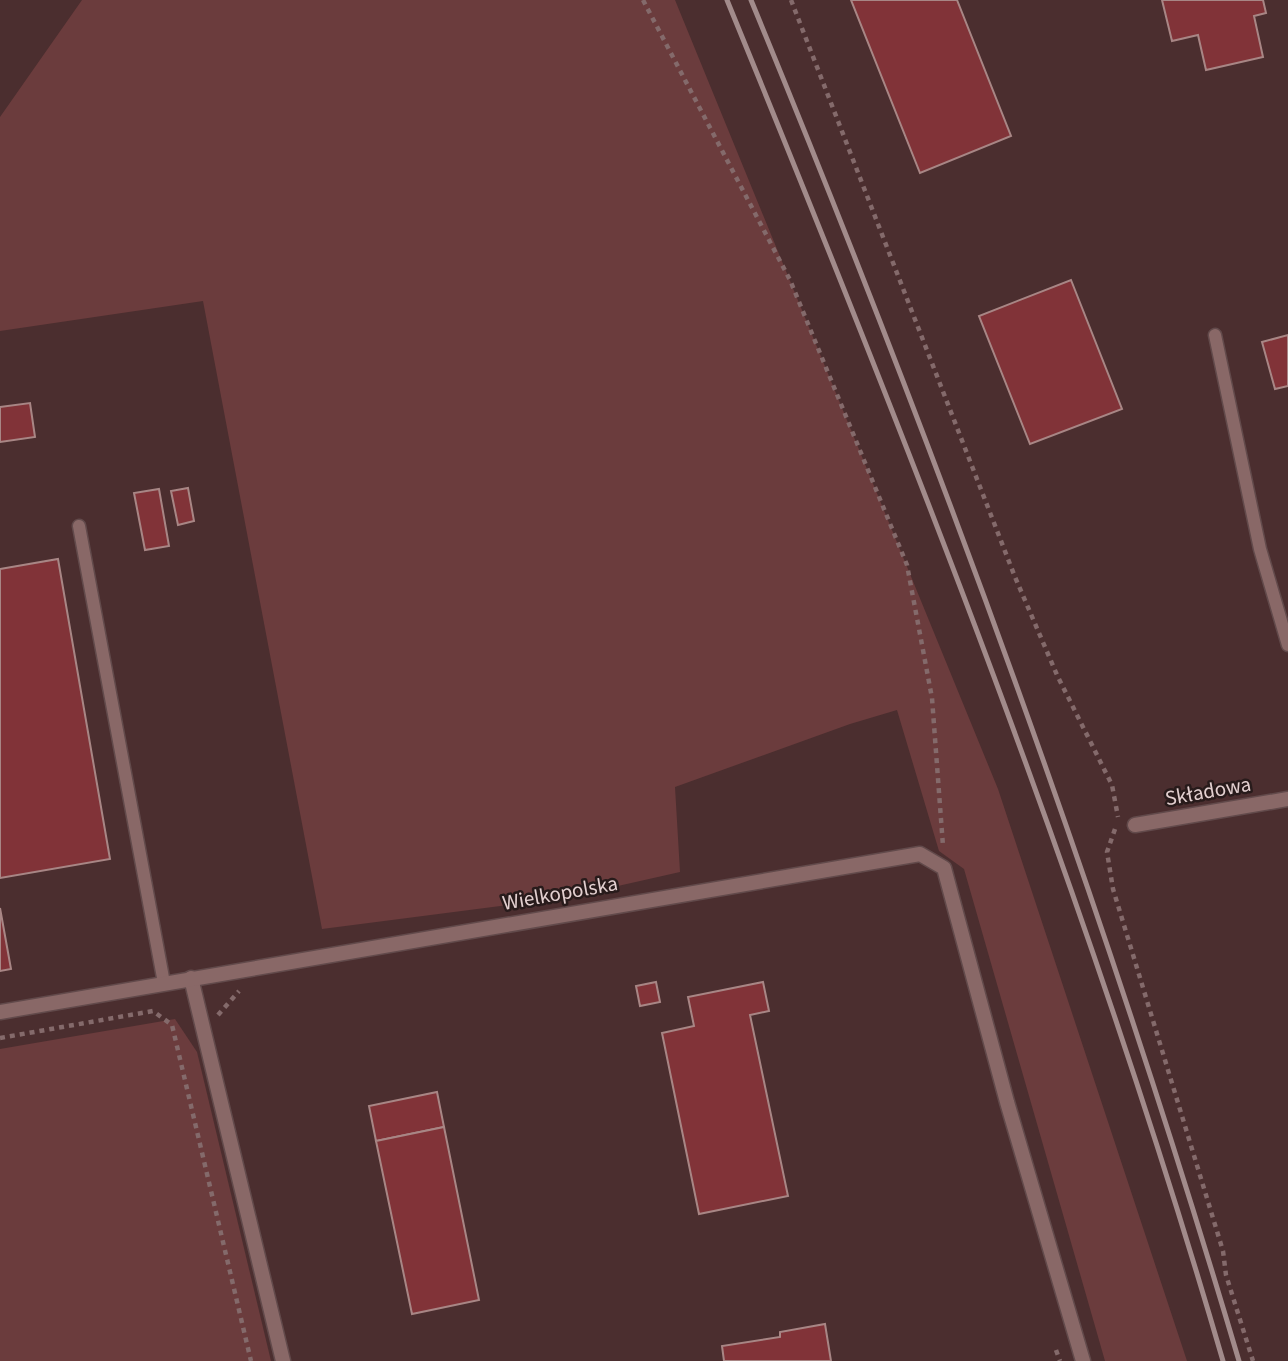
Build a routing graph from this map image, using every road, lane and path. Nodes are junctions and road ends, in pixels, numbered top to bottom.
1 (643, 0) edge
2 (791, 0) edge
3 (1215, 335) dead end
4 (79, 526) dead end
5 (1288, 645) edge
6 (1288, 799) edge
7 (1135, 825) dead end
8 (940, 865) junction
9 (191, 978) junction
10 (164, 983) junction
11 (252, 988) dead end
12 (0, 1012) edge
13 (201, 1019) junction
14 (172, 1025) junction
15 (0, 1038) edge
16 (1056, 1348) dead end
17 (251, 1361) edge
18 (283, 1361) edge
19 (1060, 1361) edge
20 (1083, 1361) edge
21 (1253, 1361) edge

1 - 8 path
2 - 21 path
3 - 5 lane
4 - 10 lane
6 - 7 street, Składowa
8 - 9 street, Wielkopolska
8 - 20 street
9 - 10 street, Wielkopolska
9 - 13 street
10 - 12 street, Wielkopolska
11 - 13 path
13 - 14 path
13 - 18 street
14 - 15 path
14 - 17 path
16 - 19 path

